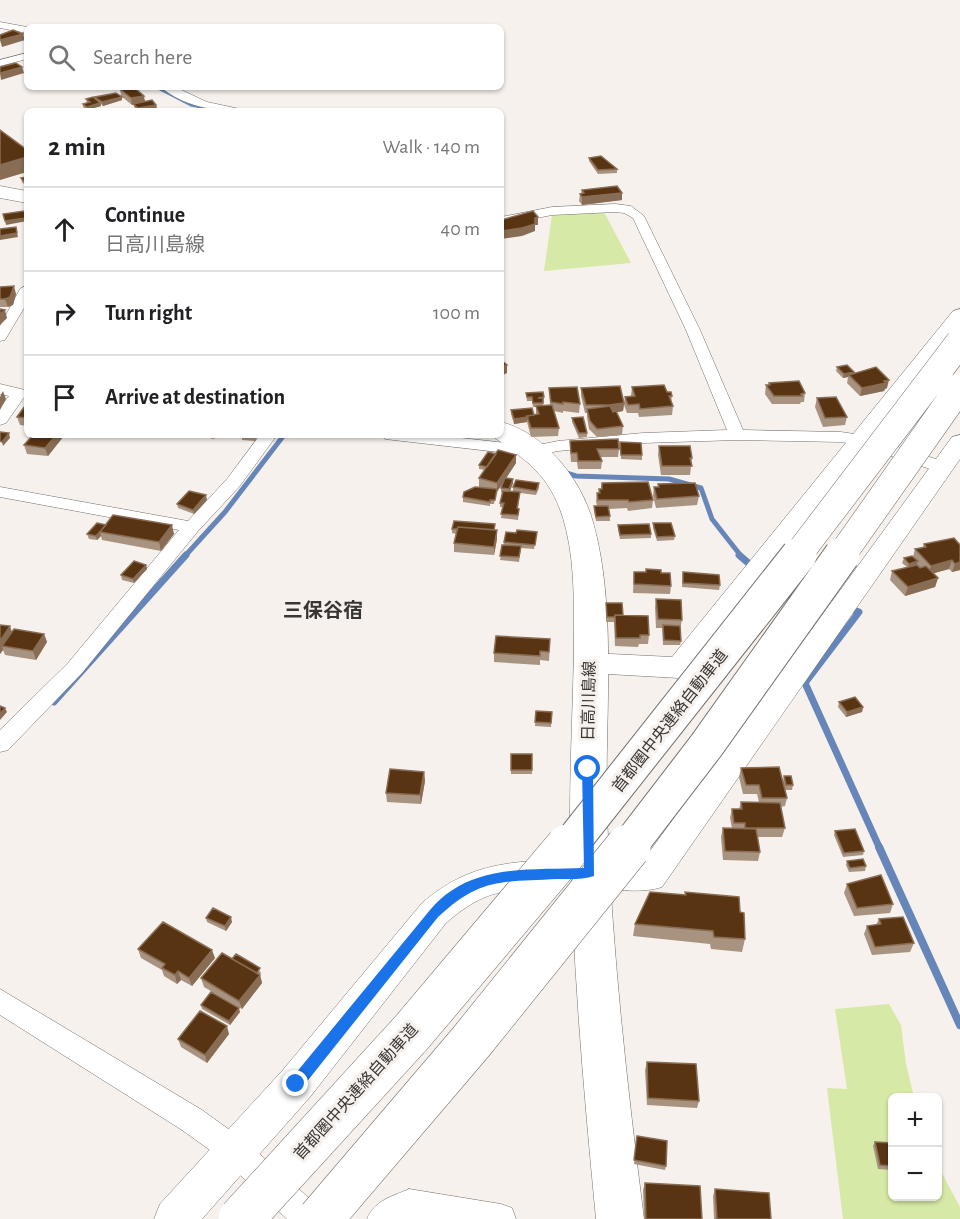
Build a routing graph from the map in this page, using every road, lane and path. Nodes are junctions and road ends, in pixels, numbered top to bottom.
1 (0, 25) edge
2 (24, 29) edge
3 (24, 57) edge
4 (0, 63) edge
5 (172, 90) edge
6 (220, 108) edge
7 (0, 192) edge
8 (24, 196) edge
9 (504, 220) edge
10 (24, 302) edge
11 (960, 315) edge
12 (20, 317) edge
13 (1, 335) edge
14 (960, 342) edge
15 (960, 387) edge
16 (0, 389) edge
17 (0, 420) edge
18 (504, 432) edge
19 (737, 435) junction
20 (267, 438) edge
21 (418, 438) edge
22 (861, 440) junction
23 (960, 442) edge
24 (533, 451) junction
25 (942, 467) junction
26 (0, 492) edge
27 (192, 527) junction
28 (756, 572) junction
29 (840, 608) junction
30 (590, 663) junction
31 (679, 668) junction
32 (768, 710) junction
33 (0, 744) edge
34 (590, 872) junction
35 (0, 1001) edge
36 (235, 1151) junction
37 (175, 1219) edge
38 (241, 1219) edge
39 (309, 1219) edge
40 (320, 1219) edge
41 (382, 1219) edge
42 (501, 1219) edge
43 (620, 1219) edge

1 - 2 street
3 - 4 street
5 - 6 street
7 - 8 main road
9 - 19 street
10 - 12 street
11 - 22 street
12 - 13 street
14 - 38 highway, 首都圏中央連絡自動車道, bridge
15 - 40 highway, bridge
16 - 17 street
18 - 24 main road, 日高川島線
19 - 22 street
19 - 24 street
20 - 27 street
21 - 24 street
22 - 25 street
22 - 28 street
23 - 25 street
24 - 30 main road, 日高川島線
25 - 29 street
26 - 27 street
27 - 33 street
28 - 29 street
28 - 31 street
29 - 32 street
30 - 31 street
30 - 34 main road, 日高川島線
31 - 32 street
32 - 34 street
34 - 36 street
34 - 43 main road, 日高川島線
35 - 36 street
36 - 37 street
36 - 39 street
41 - 42 street

